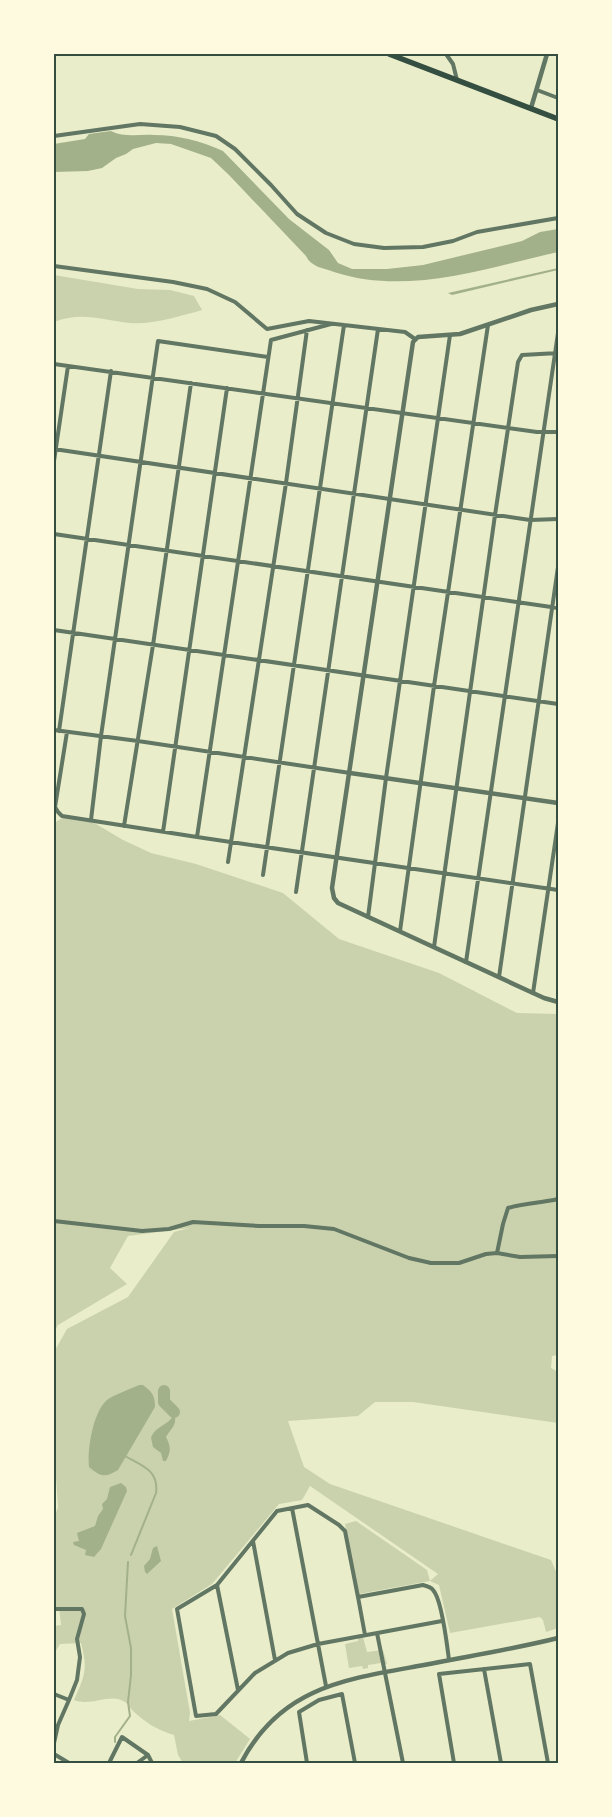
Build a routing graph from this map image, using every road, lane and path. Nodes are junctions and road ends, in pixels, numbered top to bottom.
1 (389, 54) edge
2 (446, 54) edge
3 (547, 54) edge
4 (457, 80) junction
5 (537, 90) junction
6 (558, 98) edge
7 (531, 108) junction
8 (558, 118) edge
9 (54, 136) edge
10 (558, 218) edge
11 (54, 266) edge
12 (558, 304) edge
13 (331, 324) junction
14 (344, 325) junction
15 (488, 325) junction
16 (378, 329) junction
17 (307, 330) junction
18 (558, 333) edge
19 (450, 334) junction
20 (415, 339) junction
21 (557, 353) edge
22 (268, 358) junction
23 (54, 364) edge
24 (68, 366) junction
25 (111, 371) junction
26 (153, 377) junction
27 (191, 383) junction
28 (227, 388) junction
29 (263, 394) junction
30 (297, 399) junction
31 (332, 404) junction
32 (367, 409) junction
33 (403, 414) junction
34 (439, 419) junction
35 (474, 424) junction
36 (509, 429) junction
37 (558, 432) edge
38 (544, 433) junction
39 (55, 449) edge
40 (99, 456) junction
41 (54, 461) edge
42 (142, 462) junction
43 (178, 467) junction
44 (216, 473) junction
45 (251, 478) junction
46 (286, 484) junction
47 (319, 488) junction
48 (355, 494) junction
49 (390, 499) junction
50 (426, 504) junction
51 (460, 509) junction
52 (494, 515) junction
53 (558, 519) edge
54 (530, 520) junction
55 (54, 534) edge
56 (88, 539) junction
57 (128, 545) junction
58 (166, 550) junction
59 (204, 556) junction
60 (238, 562) junction
61 (272, 567) junction
62 (558, 567) edge
63 (307, 572) junction
64 (343, 577) junction
65 (378, 582) junction
66 (415, 588) junction
67 (448, 593) junction
68 (483, 598) junction
69 (518, 603) junction
70 (552, 608) junction
71 (558, 608) edge
72 (54, 630) edge
73 (74, 633) junction
74 (115, 639) junction
75 (153, 645) junction
76 (189, 650) junction
77 (224, 655) junction
78 (258, 660) junction
79 (293, 665) junction
80 (329, 671) junction
81 (364, 676) junction
82 (401, 681) junction
83 (434, 686) junction
84 (470, 691) junction
85 (505, 696) junction
86 (539, 702) junction
87 (558, 704) edge
88 (54, 730) edge
89 (59, 731) junction
90 (67, 732) junction
91 (101, 736) junction
92 (138, 741) junction
93 (174, 746) junction
94 (210, 752) junction
95 (245, 757) junction
96 (279, 762) junction
97 (314, 768) junction
98 (350, 773) junction
99 (386, 778) junction
100 (421, 783) junction
101 (456, 788) junction
102 (490, 793) junction
103 (525, 798) junction
104 (558, 803) edge
105 (91, 820) junction
106 (558, 823) edge
107 (124, 826) junction
108 (164, 832) junction
109 (197, 837) junction
110 (232, 842) junction
111 (266, 847) junction
112 (301, 852) junction
113 (337, 857) junction
114 (228, 862) dead end
115 (375, 863) junction
116 (408, 868) junction
117 (444, 873) junction
118 (262, 876) dead end
119 (478, 878) junction
120 (512, 883) junction
121 (549, 888) junction
122 (558, 890) edge
123 (296, 892) dead end
124 (368, 917) junction
125 (400, 931) junction
126 (434, 947) junction
127 (466, 962) junction
128 (499, 977) junction
129 (533, 993) junction
130 (558, 1002) edge
131 (558, 1199) edge
132 (54, 1220) edge
133 (497, 1253) junction
134 (558, 1256) edge
135 (292, 1508) junction
136 (253, 1541) junction
137 (217, 1585) junction
138 (358, 1597) junction
139 (54, 1609) edge
140 (442, 1620) junction
141 (377, 1633) junction
142 (364, 1635) junction
143 (558, 1638) edge
144 (318, 1644) junction
145 (275, 1660) junction
146 (450, 1660) junction
147 (484, 1669) junction
148 (385, 1672) junction
149 (326, 1686) junction
150 (238, 1690) junction
151 (54, 1694) edge
152 (69, 1700) junction
153 (54, 1743) edge
154 (54, 1754) edge
155 (148, 1755) junction
156 (306, 1758) junction
157 (69, 1763) edge
158 (109, 1763) edge
159 (137, 1763) edge
160 (152, 1763) edge
161 (241, 1763) edge
162 (302, 1763) edge
163 (307, 1763) edge
164 (355, 1763) edge
165 (403, 1763) edge
166 (454, 1763) edge
167 (501, 1763) edge
168 (548, 1763) edge

1 - 4 main road
2 - 4 street
3 - 5 street
4 - 7 main road
5 - 6 street
5 - 7 street
7 - 8 main road
9 - 10 street
11 - 13 street
12 - 15 street
13 - 14 street
13 - 17 street
14 - 16 street
14 - 31 street
15 - 19 street
15 - 35 street
16 - 20 street
16 - 32 street
17 - 22 street
17 - 30 street
18 - 21 street
19 - 20 street
19 - 34 street
20 - 33 street
21 - 36 street
21 - 38 street
22 - 26 street
22 - 29 street
23 - 24 street
24 - 25 street
24 - 39 street
25 - 26 street
25 - 40 street
26 - 27 street
26 - 42 street
27 - 28 street
27 - 43 street
28 - 29 street
28 - 44 street
29 - 30 street
29 - 45 street
30 - 31 street
30 - 46 street
31 - 32 street
31 - 47 street
32 - 33 street
32 - 48 street
33 - 34 street
33 - 49 street
34 - 35 street
34 - 50 street
35 - 36 street
35 - 51 street
36 - 38 street
36 - 52 street
37 - 38 street
38 - 54 street
39 - 40 street
39 - 41 street
40 - 42 street
40 - 56 street
42 - 43 street
42 - 57 street
43 - 44 street
43 - 58 street
44 - 45 street
44 - 59 street
45 - 46 street
45 - 60 street
46 - 47 street
46 - 61 street
47 - 48 street
47 - 63 street
48 - 49 street
48 - 64 street
49 - 50 street
49 - 65 street
50 - 51 street
50 - 66 street
51 - 52 street
51 - 67 street
52 - 54 street
52 - 68 street
53 - 54 street
54 - 69 street
55 - 56 street
56 - 57 street
56 - 73 street
57 - 58 street
57 - 74 street
58 - 59 street
58 - 75 street
59 - 60 street
59 - 76 street
60 - 61 street
60 - 77 street
61 - 63 street
61 - 78 street
62 - 70 street
63 - 64 street
63 - 79 street
64 - 65 street
64 - 80 street
65 - 66 street
65 - 81 street
66 - 67 street
66 - 82 street
67 - 68 street
67 - 83 street
68 - 69 street
68 - 84 street
69 - 70 street
69 - 85 street
70 - 71 street
70 - 86 street
72 - 73 street
73 - 74 street
73 - 89 street
74 - 75 street
74 - 91 street
75 - 76 street
75 - 92 street
76 - 77 street
76 - 93 street
77 - 78 street
77 - 94 street
78 - 79 street
78 - 95 street
79 - 80 street
79 - 96 street
80 - 81 street
80 - 97 street
81 - 82 street
81 - 98 street
82 - 83 street
82 - 99 street
83 - 84 street
83 - 100 street
84 - 85 street
84 - 101 street
85 - 86 street
85 - 102 street
86 - 87 street
86 - 103 street
88 - 89 street
89 - 90 street
90 - 91 street
90 - 105 street
91 - 92 street
91 - 105 street
92 - 93 street
92 - 107 street
93 - 94 street
93 - 108 street
94 - 95 street
94 - 109 street
95 - 96 street
95 - 110 street
96 - 97 street
96 - 111 street
97 - 98 street
97 - 112 street
98 - 99 street
98 - 113 street
99 - 100 street
99 - 115 street
100 - 101 street
100 - 116 street
101 - 102 street
101 - 117 street
102 - 103 street
102 - 119 street
103 - 104 street
103 - 120 street
105 - 107 street
106 - 121 street
107 - 108 street
108 - 109 street
109 - 110 street
110 - 111 street
110 - 114 street
111 - 112 street
111 - 118 street
112 - 113 street
112 - 123 street
113 - 115 street
113 - 124 street
115 - 116 street
115 - 124 street
116 - 117 street
116 - 125 street
117 - 119 street
117 - 126 street
119 - 120 street
119 - 127 street
120 - 121 street
120 - 128 street
121 - 122 street
121 - 129 street
124 - 125 street
125 - 126 street
126 - 127 street
127 - 128 street
128 - 129 street
129 - 130 street
131 - 133 street
132 - 133 street
133 - 134 street
135 - 136 street
135 - 138 street
135 - 144 street
136 - 137 street
136 - 145 street
137 - 150 street
137 - 150 street
138 - 140 street
138 - 142 street
139 - 152 street
140 - 141 street
140 - 146 street
141 - 142 street
141 - 148 street
142 - 144 street
143 - 146 street
144 - 145 street
144 - 149 street
145 - 150 street
146 - 148 street
147 - 166 street
147 - 167 street
147 - 168 street
148 - 149 street
148 - 165 street
149 - 161 street
151 - 152 street
152 - 153 street
154 - 157 street
155 - 158 street
155 - 159 street
155 - 160 street
156 - 162 street
156 - 163 street
156 - 164 street

